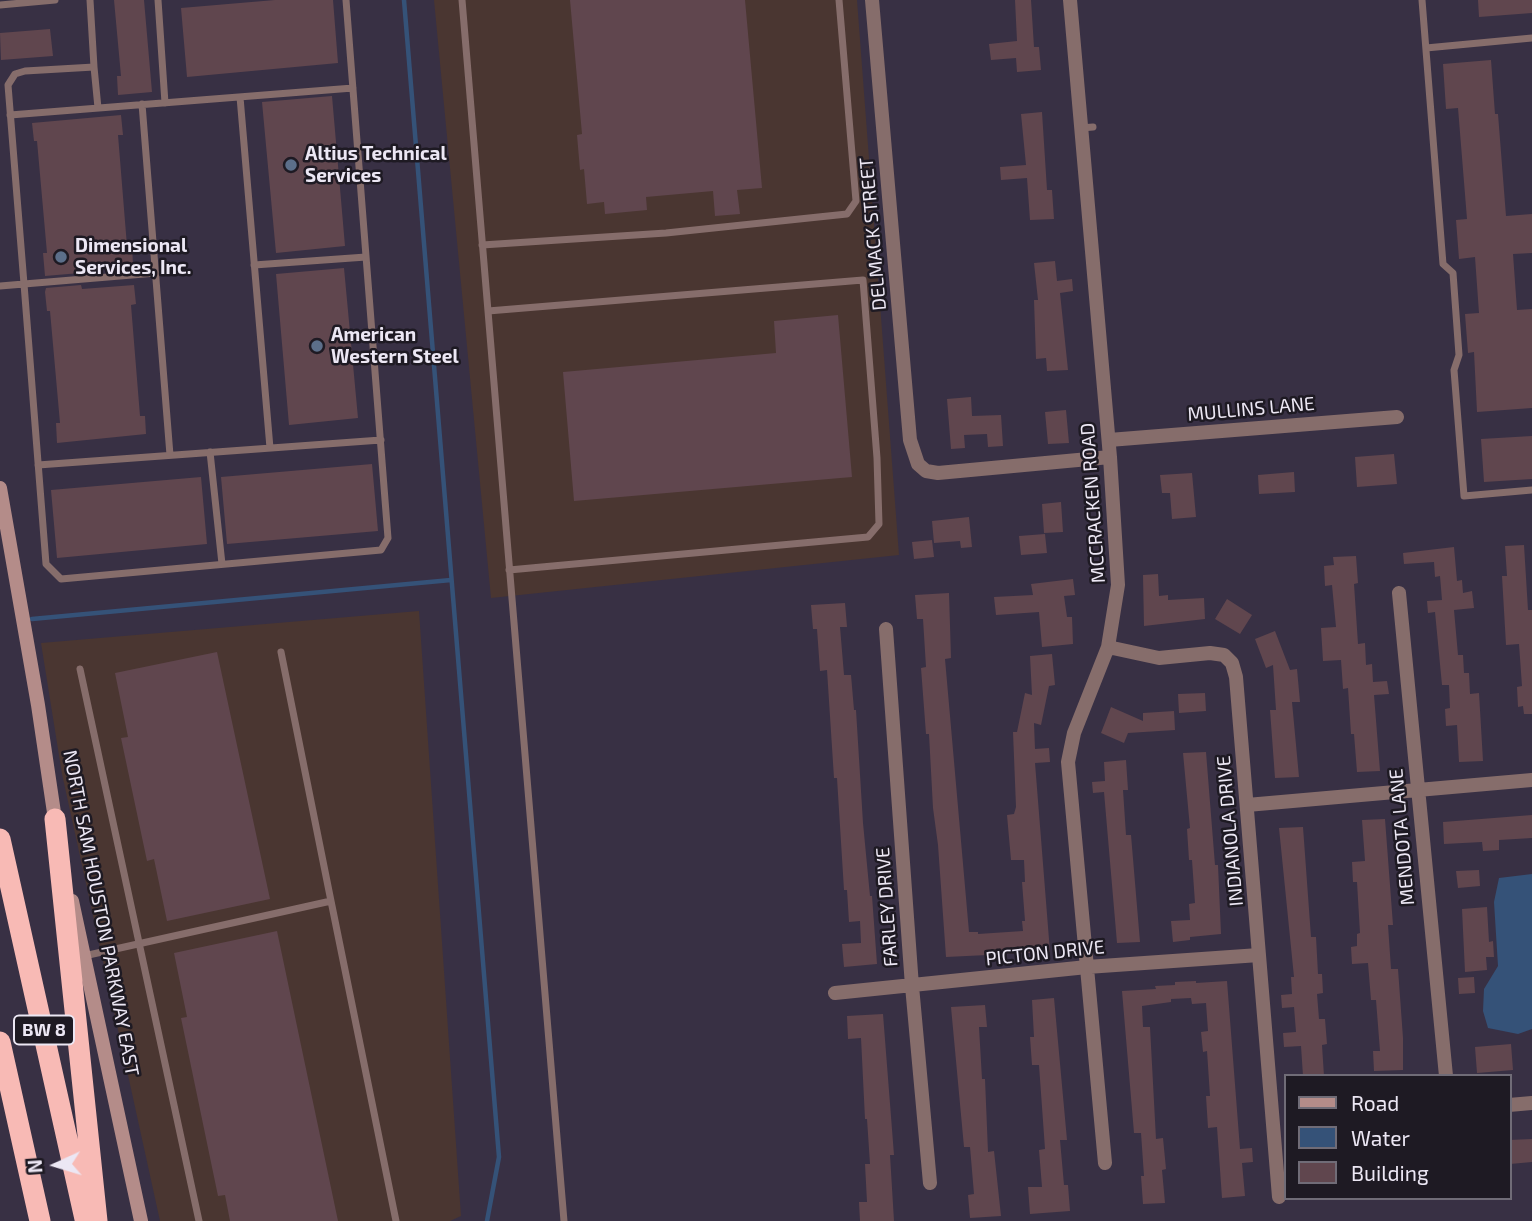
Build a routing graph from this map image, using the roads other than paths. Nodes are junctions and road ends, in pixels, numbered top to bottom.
1 (55, 0) edge
2 (90, 0) edge
3 (158, 0) edge
4 (346, 0) edge
5 (462, 0) edge
6 (839, 0) edge
7 (872, 0) edge
8 (1070, 0) edge
9 (1422, 0) edge
10 (0, 5) edge
11 (1532, 38) edge
12 (1426, 48) junction
13 (94, 66) junction
14 (353, 88) junction
15 (240, 97) junction
16 (165, 103) junction
17 (142, 104) junction
18 (98, 108) junction
19 (10, 115) junction
20 (482, 245) junction
21 (366, 257) junction
22 (254, 265) junction
23 (156, 273) junction
24 (24, 284) junction
25 (0, 286) edge
26 (488, 311) junction
27 (1397, 417) dead end
28 (380, 440) junction
29 (1108, 440) junction
30 (270, 448) junction
31 (210, 452) junction
32 (170, 455) junction
33 (1110, 457) junction
34 (38, 465) junction
35 (0, 488) edge
36 (1532, 491) edge
37 (222, 564) junction
38 (509, 570) junction
39 (1399, 593) dead end
40 (886, 629) dead end
41 (1108, 648) junction
42 (281, 652) dead end
43 (80, 669) dead end
44 (1532, 780) edge
45 (1417, 791) junction
46 (1247, 805) junction
47 (55, 819) junction
48 (0, 839) edge
49 (331, 901) junction
50 (138, 944) junction
51 (1259, 955) junction
52 (84, 956) junction
53 (1087, 967) junction
54 (912, 986) junction
55 (835, 993) dead end
56 (0, 1042) edge
57 (1446, 1074) edge
58 (1532, 1103) edge
59 (1511, 1105) edge
60 (1105, 1163) dead end
61 (930, 1183) dead end
62 (1279, 1197) dead end
63 (40, 1221) edge
64 (85, 1221) edge
65 (97, 1221) edge
66 (141, 1221) edge
67 (199, 1221) edge
68 (396, 1221) edge
69 (564, 1221) edge

1 - 10 lane
2 - 13 lane
3 - 16 lane
4 - 14 lane
5 - 20 lane
6 - 20 lane
7 - 33 street, DELMACK STREET
8 - 29 street, MCCRACKEN ROAD
9 - 12 lane
11 - 12 lane
12 - 36 lane
13 - 18 lane
13 - 19 lane
14 - 15 lane
14 - 21 lane
15 - 16 lane
15 - 22 lane
16 - 17 lane
17 - 18 lane
17 - 23 lane
18 - 19 lane
19 - 24 lane
20 - 26 lane
21 - 22 lane
21 - 28 lane
22 - 30 lane
23 - 24 lane
23 - 32 lane
24 - 25 lane
24 - 34 lane
26 - 38 lane
26 - 38 lane
27 - 29 street, MULLINS LANE
28 - 30 lane
28 - 37 lane
29 - 33 street, MCCRACKEN ROAD
30 - 31 lane
31 - 32 lane
31 - 37 lane
32 - 34 lane
33 - 41 street, MCCRACKEN ROAD
34 - 37 lane
35 - 47 main road, NORTH SAM HOUSTON PARKWAY EAST
38 - 69 lane
39 - 45 street, MENDOTA LANE
40 - 54 street, FARLEY DRIVE
41 - 46 street, INDIANOLA DRIVE
41 - 53 street, MCCRACKEN ROAD
42 - 49 lane
43 - 50 lane
44 - 45 street
45 - 46 street
45 - 57 street, MENDOTA LANE
46 - 51 street, INDIANOLA DRIVE
47 - 52 main road, NORTH SAM HOUSTON PARKWAY EAST
47 - 65 highway
48 - 64 highway, BW 8
49 - 50 lane
49 - 68 lane
50 - 52 lane
50 - 67 lane
51 - 53 street, PICTON DRIVE
51 - 62 street, INDIANOLA DRIVE
52 - 66 main road, NORTH SAM HOUSTON PARKWAY EAST
53 - 54 street, PICTON DRIVE
53 - 60 street, MCCRACKEN ROAD
54 - 55 street, PICTON DRIVE
54 - 61 street, FARLEY DRIVE
56 - 63 highway, BW 8
58 - 59 street

